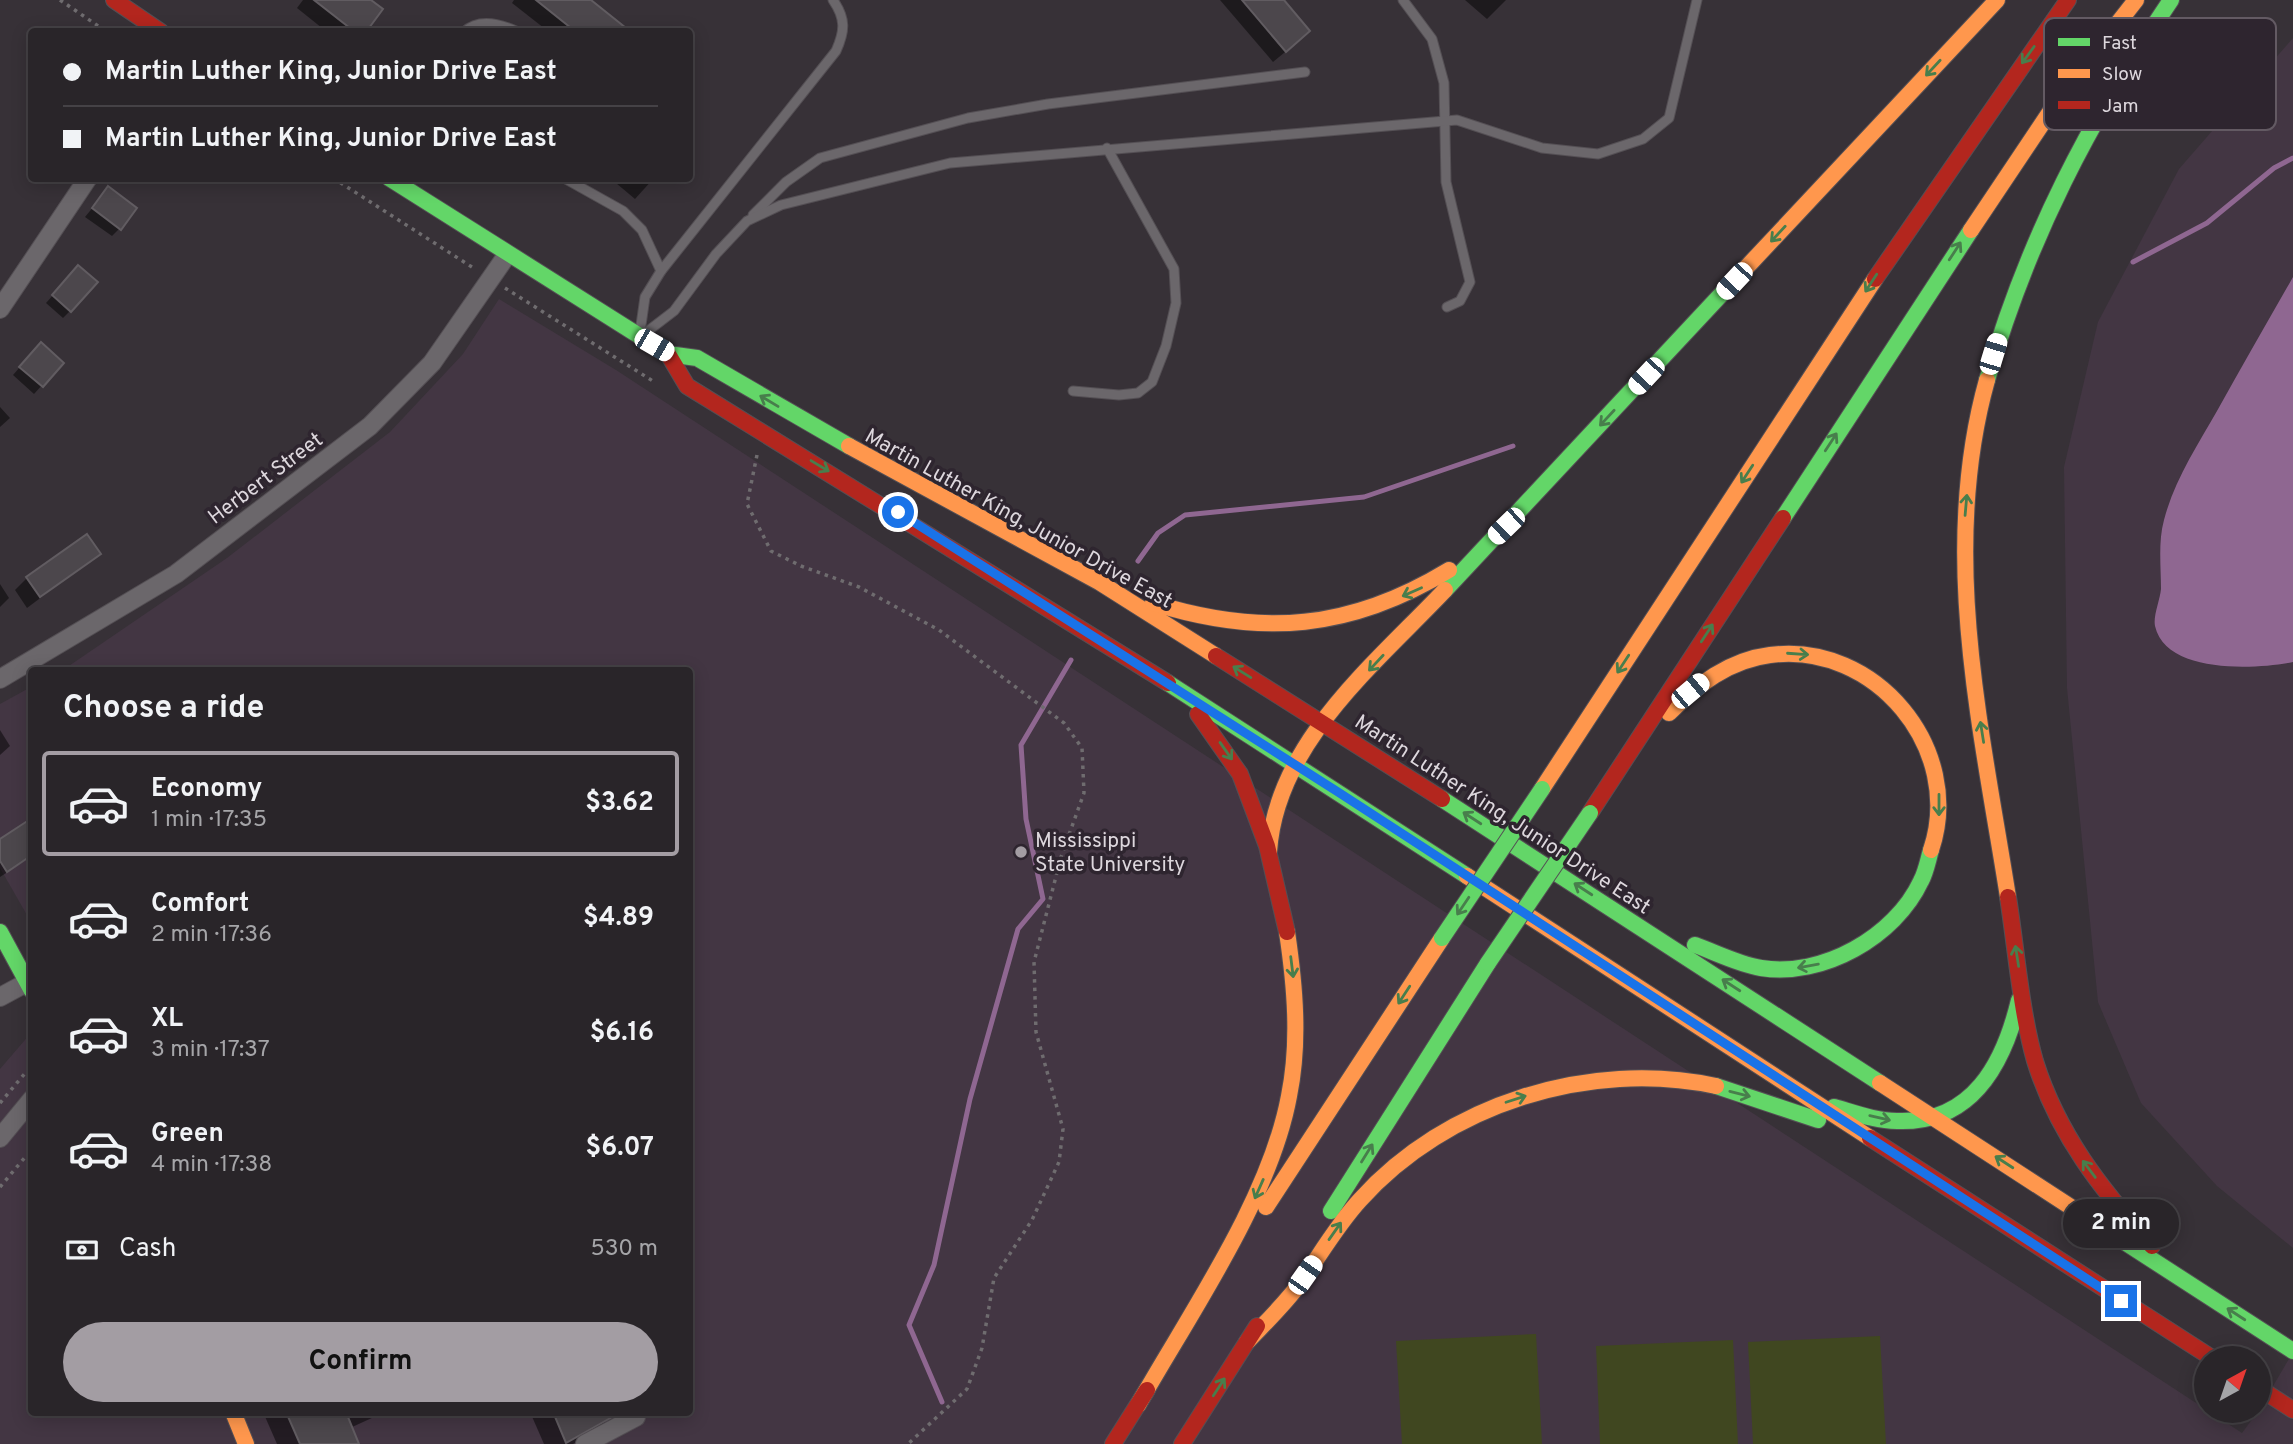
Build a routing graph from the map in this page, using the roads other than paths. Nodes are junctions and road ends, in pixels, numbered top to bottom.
1 (114, 0) edge
2 (833, 0) edge
3 (1403, 0) edge
4 (1697, 0) edge
5 (1997, 0) edge
6 (2068, 0) edge
7 (2136, 0) edge
8 (2171, 0) edge
9 (2055, 18) edge
10 (2122, 18) edge
11 (2159, 18) edge
12 (155, 28) edge
13 (468, 28) edge
14 (510, 28) edge
15 (2044, 34) edge
16 (1305, 72) dead end
17 (1443, 120) junction
18 (2044, 120) edge
19 (2088, 130) edge
20 (1107, 148) junction
21 (85, 182) edge
22 (395, 182) edge
23 (571, 182) edge
24 (747, 221) junction
25 (507, 255) junction
26 (661, 271) junction
27 (1447, 307) dead end
28 (0, 309) edge
29 (639, 337) junction
30 (668, 354) junction
31 (1073, 391) dead end
32 (1490, 542) junction
33 (1099, 582) junction
34 (0, 679) edge
35 (1185, 696) junction
36 (1321, 722) junction
37 (1623, 762) junction
38 (1298, 768) junction
39 (1269, 852) junction
40 (1636, 924) junction
41 (0, 932) edge
42 (6, 955) edge
43 (28, 986) edge
44 (28, 987) edge
45 (2022, 989) junction
46 (0, 997) edge
47 (1814, 1102) junction
48 (28, 1104) edge
49 (1934, 1116) junction
50 (0, 1138) edge
51 (1868, 1139) junction
52 (2180, 1278) junction
53 (1247, 1342) junction
54 (2194, 1347) edge
55 (2293, 1351) edge
56 (2272, 1396) edge
57 (1138, 1405) junction
58 (2293, 1410) edge
59 (235, 1416) edge
60 (636, 1416) edge
61 (246, 1444) edge
62 (585, 1444) edge
63 (1113, 1444) edge
64 (1182, 1444) edge

1 - 12 main road
2 - 26 lane
3 - 17 lane
4 - 17 lane
5 -> 32 main road
6 -> 9 main road, bridge
10 -> 7 main road
11 -> 8 main road
13 - 14 lane
15 -> 57 main road, bridge
16 - 24 lane
17 - 20 lane
17 - 27 lane
37 -> 18 main road
45 -> 19 main road
20 - 24 lane
20 - 31 lane
21 - 28 street
22 - 25 main road, Martin Luther King, Junior Drive East
23 - 26 lane
24 - 29 lane
25 - 29 main road, Martin Luther King, Junior Drive East
25 - 34 street, Herbert Street
26 - 29 lane
29 - 30 main road, Martin Luther King, Junior Drive East
33 -> 30 main road, Martin Luther King, Junior Drive East
30 -> 35 main road, Martin Luther King, Junior Drive East
32 -> 33 main road
32 -> 36 main road
36 -> 33 main road, Martin Luther King, Junior Drive East
35 - 38 main road, Martin Luther King, Junior Drive East
35 -> 39 main road
36 - 38 main road
40 -> 36 main road, Martin Luther King, Junior Drive East
37 -> 40 main road
53 -> 37 main road, bridge
38 - 39 main road
38 - 47 main road, Martin Luther King, Junior Drive East
39 -> 57 main road
49 -> 40 main road, Martin Luther King, Junior Drive East
41 - 42 main road
42 - 43 main road
44 - 46 street
45 - 49 main road
52 -> 45 main road
47 -> 49 main road
47 - 51 main road, Martin Luther King, Junior Drive East
48 - 50 street
52 -> 49 main road, Martin Luther King, Junior Drive East
53 -> 51 main road
51 - 54 main road, Martin Luther King, Junior Drive East
55 -> 52 main road, Martin Luther King, Junior Drive East
64 -> 53 main road
56 - 58 main road
57 - 63 main road
59 - 61 main road
60 - 62 street

